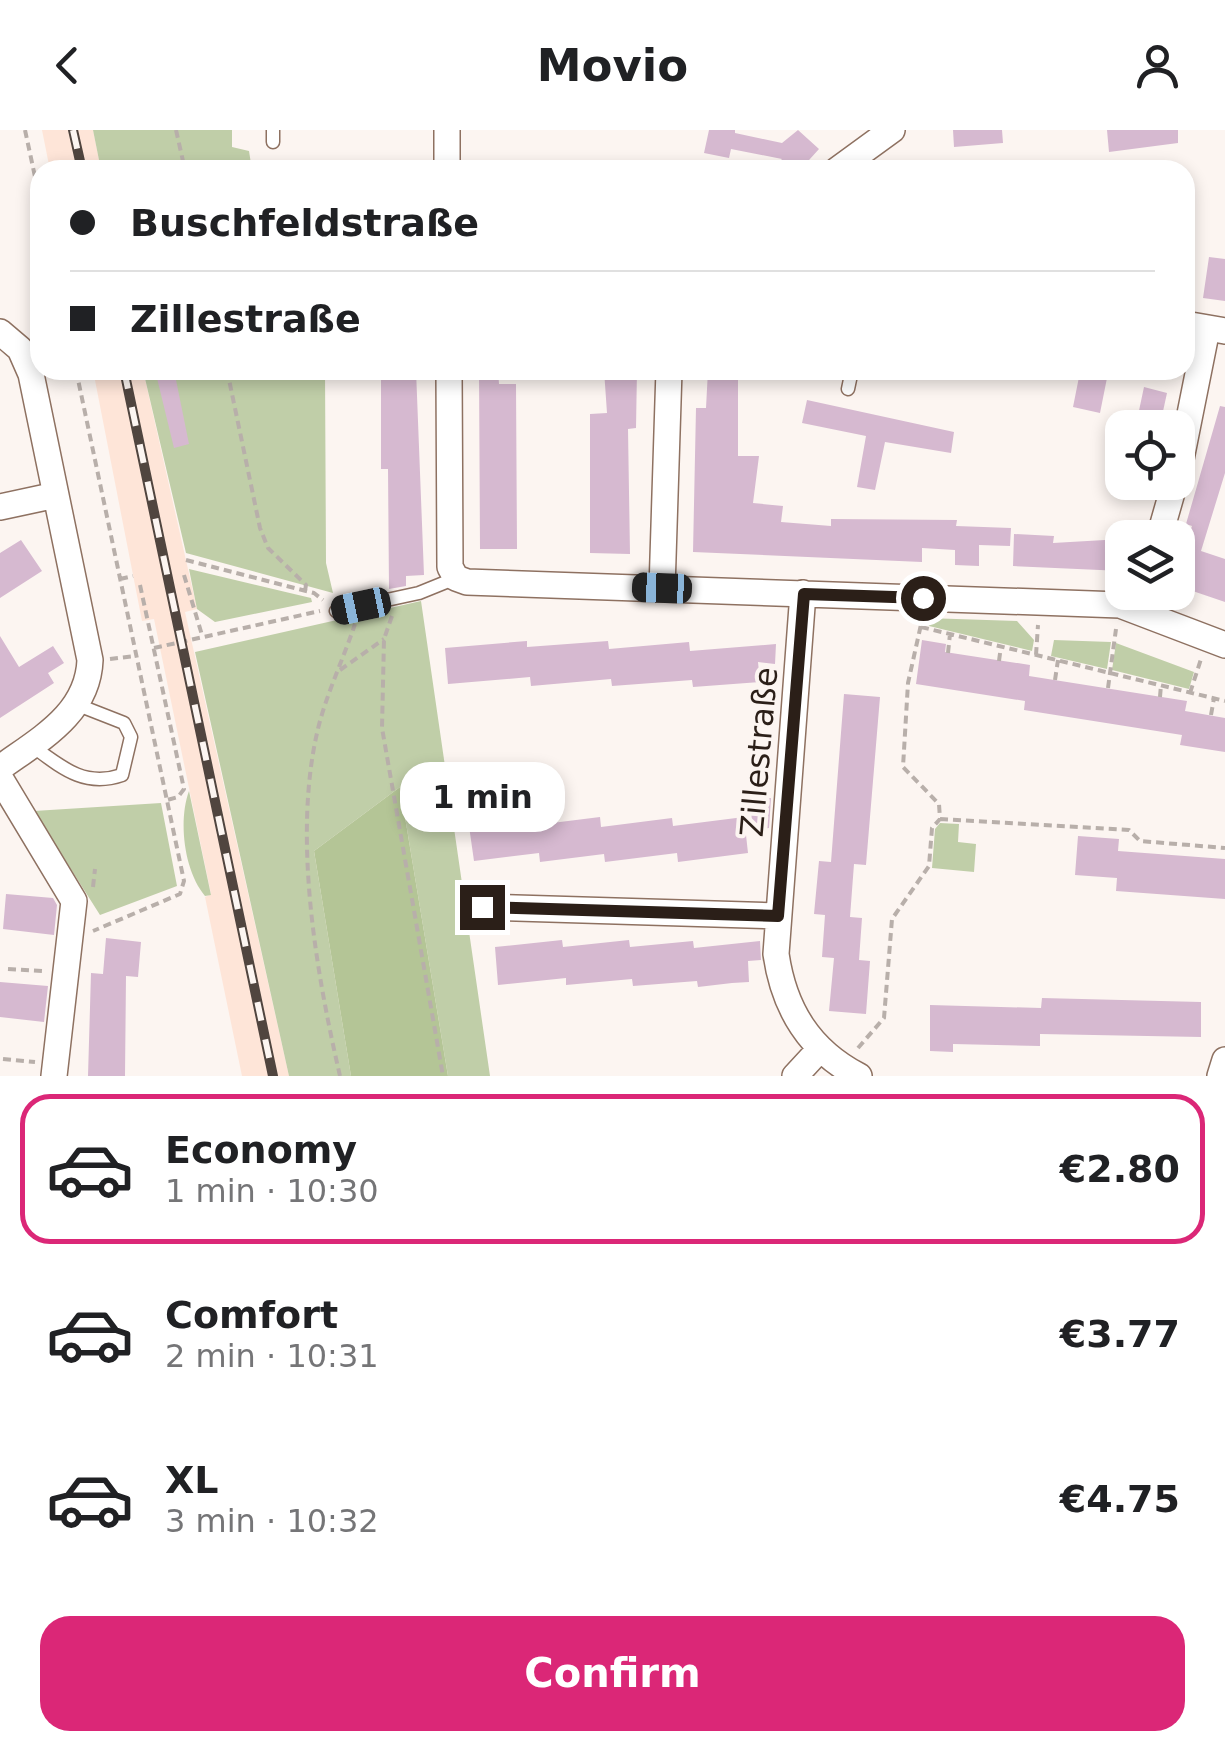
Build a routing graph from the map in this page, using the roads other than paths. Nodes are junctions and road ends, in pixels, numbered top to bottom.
1 (446, 130) edge
2 (875, 134) edge
3 (447, 160) edge
4 (848, 160) edge
5 (1206, 328) edge
6 (0, 332) edge
7 (1195, 356) edge
8 (30, 372) edge
9 (32, 380) edge
10 (448, 380) edge
11 (668, 380) edge
12 (850, 380) edge
13 (1190, 380) edge
14 (848, 389) dead end
15 (1186, 410) edge
16 (56, 494) junction
17 (0, 508) edge
18 (456, 578) junction
19 (662, 588) junction
20 (804, 594) junction
21 (1105, 602) edge
22 (336, 610) dead end
23 (1151, 610) edge
24 (1217, 642) edge
25 (78, 706) junction
26 (31, 745) junction
27 (0, 768) edge
28 (0, 778) edge
29 (482, 907) dead end
30 (778, 916) junction
31 (819, 1050) junction
32 (1225, 1060) edge
33 (54, 1070) edge
34 (851, 1072) edge
35 (795, 1076) edge
36 (1220, 1076) edge

1 - 3 street
2 - 4 street
5 - 7 street
6 - 8 street
9 - 16 street
10 - 18 street
11 - 19 street
12 - 14 lane
13 - 15 street
16 - 17 street
16 - 25 street
18 - 19 street
18 - 22 lane
19 - 20 street
20 - 21 street
20 - 30 street, Zillestraße
23 - 24 street
25 - 26 street
25 - 26 lane
26 - 27 street
28 - 33 street
29 - 30 street
30 - 31 street, Zillestraße
31 - 34 street, Zillestraße
31 - 35 street
32 - 36 street

